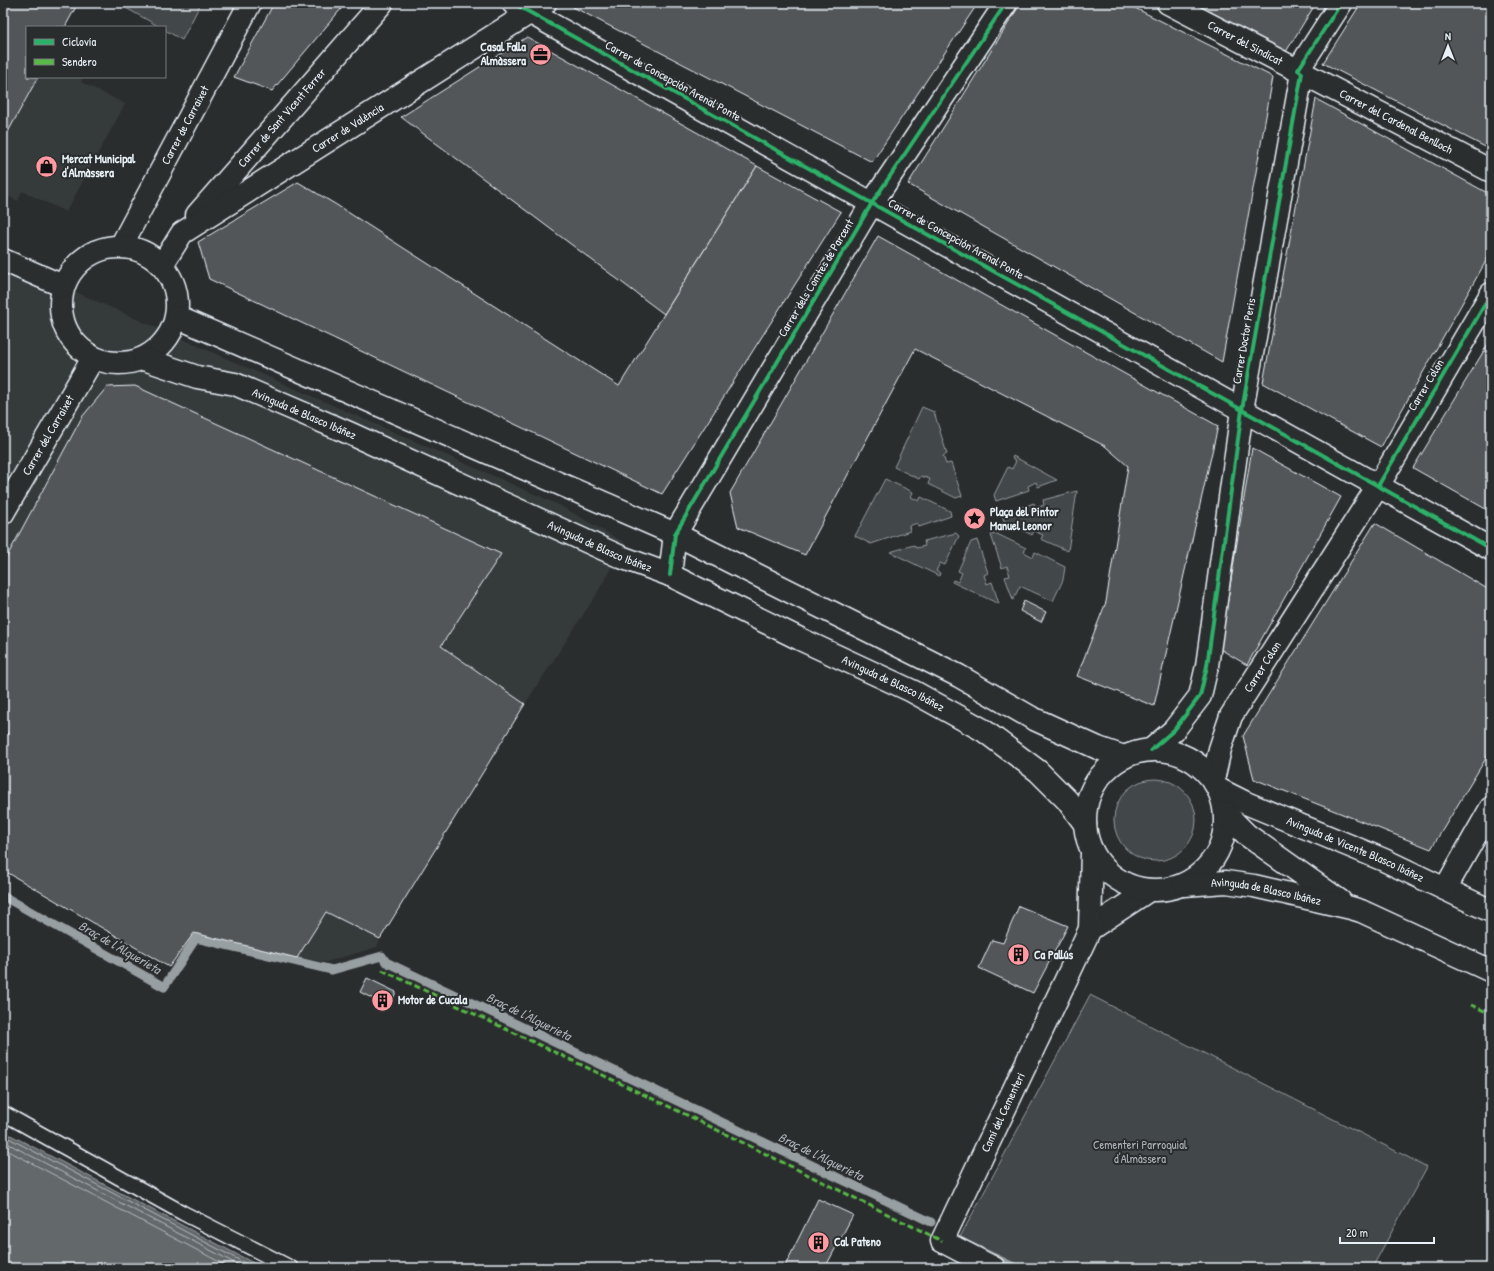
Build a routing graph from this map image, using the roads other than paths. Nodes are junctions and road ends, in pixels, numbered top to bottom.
1 (250, 3) edge
2 (382, 3) edge
3 (1006, 3) edge
4 (1168, 3) edge
5 (1341, 3) edge
6 (529, 6) edge
7 (1302, 72) junction
8 (1491, 171) edge
9 (872, 203) junction
10 (182, 232) junction
11 (121, 246) junction
12 (3, 260) edge
13 (162, 265) junction
14 (63, 286) junction
15 (1491, 294) edge
16 (177, 317) junction
17 (93, 358) junction
18 (144, 358) junction
19 (1242, 410) junction
20 (1378, 486) junction
21 (3, 513) edge
22 (675, 534) junction
23 (1491, 549) edge
24 (670, 575) junction
25 (1151, 750) junction
26 (1124, 758) junction
27 (1216, 785) junction
28 (1491, 808) edge
29 (1225, 813) junction
30 (1085, 824) junction
31 (1092, 850) junction
32 (1181, 886) junction
33 (1445, 889) junction
34 (1149, 890) junction
35 (1351, 908) junction
36 (1491, 911) edge
37 (1090, 930) junction
38 (1491, 971) edge
39 (3, 1113) edge
40 (291, 1268) edge
41 (994, 1268) edge

1 - 11 street, Carrer de Carraixet
2 - 10 street, Carrer de Sant Vicent Ferrer
3 - 9 street, Carrer dels Comtes de Parcent
4 - 7 street, Carrer del Sindicat
5 - 7 street, Carrer Doctor Peris
6 - 9 street, Carrer de Concepción Arenal Ponte
6 - 10 street, Carrer de València
7 - 8 street, Carrer del Cardenal Benlloch
7 - 19 street, Carrer Doctor Peris
9 - 19 street, Carrer de Concepción Arenal Ponte
9 - 22 street, Carrer dels Comtes de Parcent
10 - 13 street, Carrer de València
11 - 13 street
11 - 14 street
12 - 14 street
13 - 16 street
14 - 17 street
15 - 20 street, Carrer Colon
16 - 18 street
16 - 22 street
17 - 18 street
17 - 21 street, Carrer del Carraixet
18 - 24 street, Avinguda de Blasco Ibáñez
19 - 20 street, Carrer de Concepción Arenal Ponte
19 - 25 street, Carrer Doctor Peris
20 - 23 street, Carrer de Concepción Arenal Ponte
20 - 27 street, Carrer Colon
22 - 24 street, Carrer dels Comtes de Parcent
22 - 26 street
24 - 30 street, Avinguda de Blasco Ibáñez
25 - 26 street
25 - 27 street
26 - 30 street
27 - 29 street
27 - 33 street, Avinguda de Vicente Blasco Ibáñez
28 - 33 street
29 - 32 street
29 - 35 street, Avinguda de Blasco Ibáñez
30 - 31 street
31 - 34 street
31 - 37 street
32 - 34 street
32 - 35 street, Avinguda de Blasco Ibáñez
33 - 36 street, Avinguda de Vicente Blasco Ibáñez
34 - 37 street
35 - 38 street, Avinguda de Blasco Ibáñez
37 - 41 street, Camí del Cementeri
39 - 40 lane

